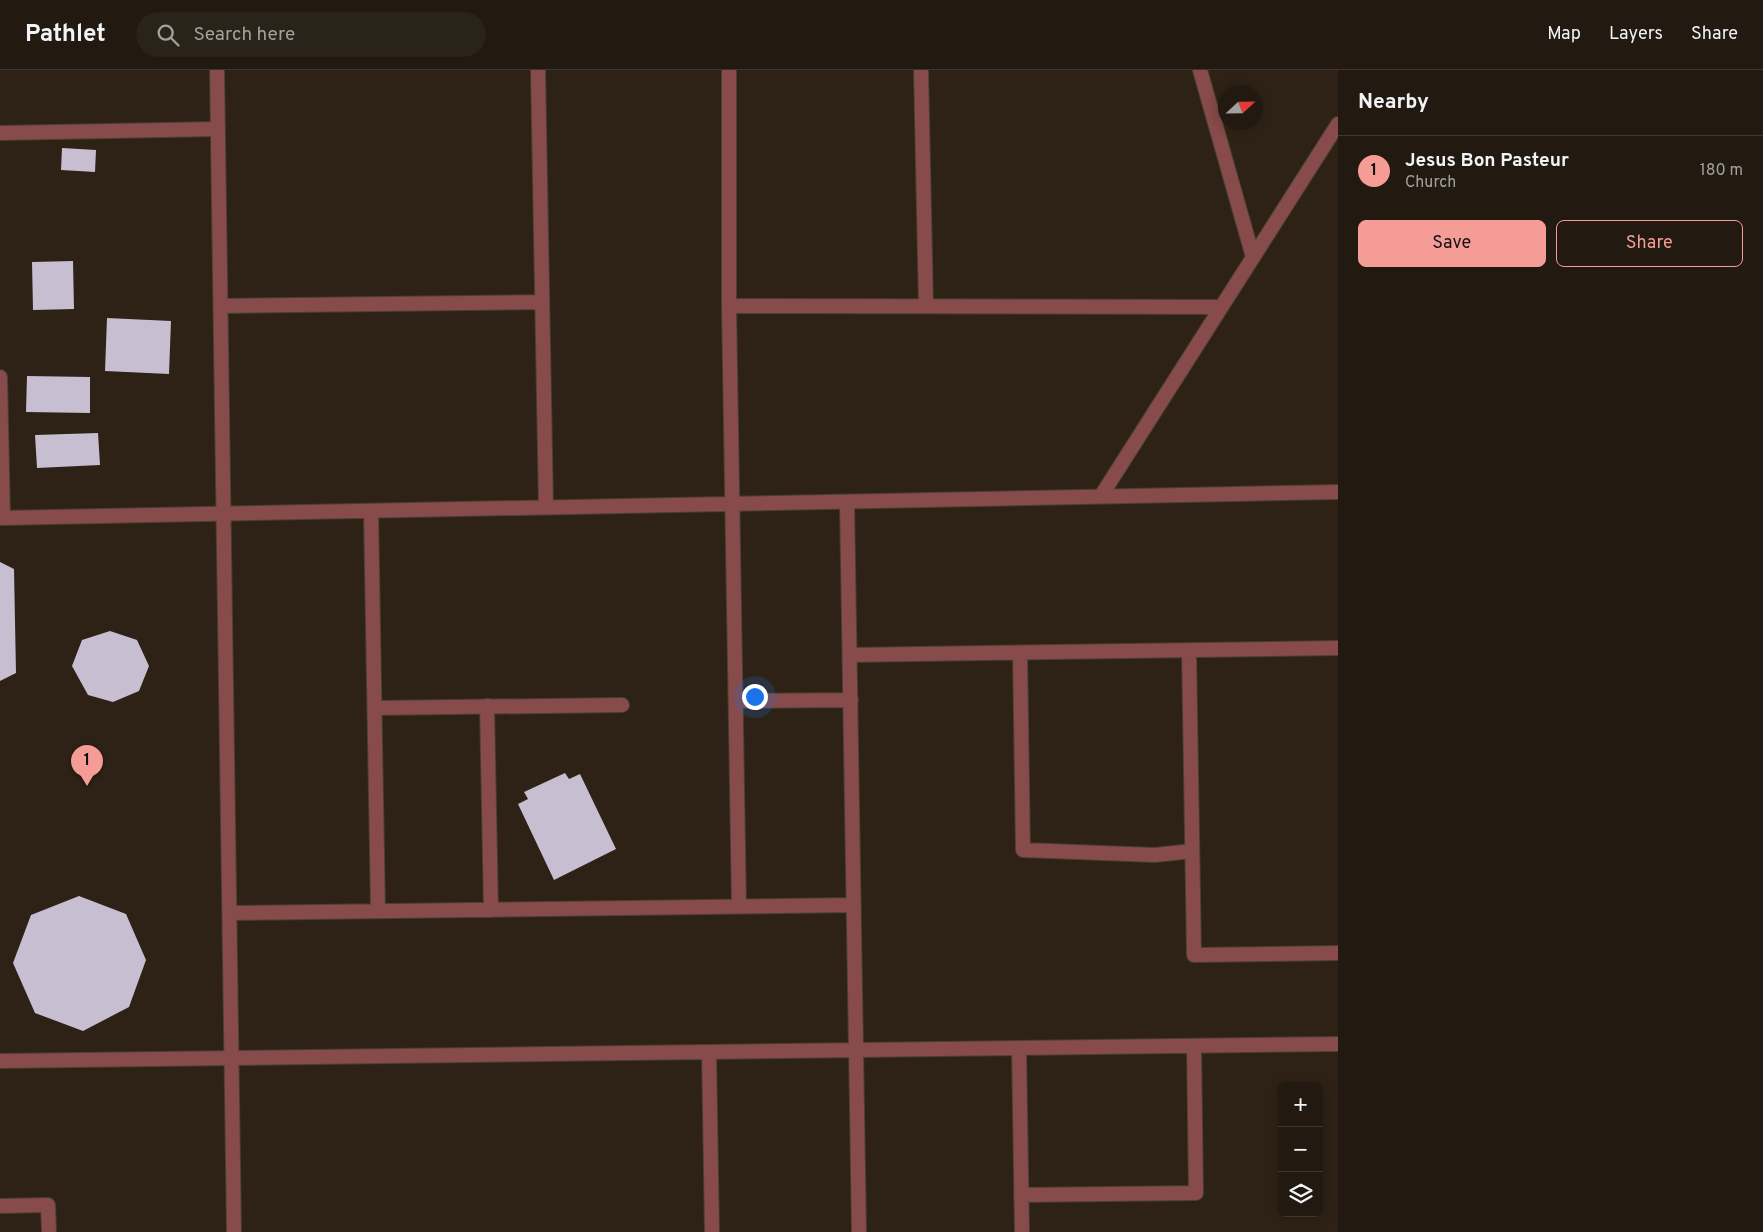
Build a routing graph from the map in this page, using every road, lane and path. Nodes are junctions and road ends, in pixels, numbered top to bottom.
1 (217, 70) edge
2 (538, 70) edge
3 (729, 70) edge
4 (921, 70) edge
5 (1200, 70) edge
6 (1338, 124) edge
7 (218, 129) junction
8 (0, 132) edge
9 (1253, 256) junction
10 (542, 302) junction
11 (221, 306) junction
12 (729, 306) junction
13 (926, 306) junction
14 (1221, 307) junction
15 (0, 378) edge
16 (1338, 492) edge
17 (1101, 496) junction
18 (847, 502) junction
19 (732, 504) junction
20 (546, 507) junction
21 (371, 511) junction
22 (224, 514) junction
23 (2, 518) edge
24 (1338, 648) edge
25 (1189, 650) junction
26 (1020, 653) junction
27 (850, 655) junction
28 (850, 700) junction
29 (736, 701) junction
30 (622, 705) dead end
31 (487, 706) junction
32 (375, 708) junction
33 (1192, 851) junction
34 (854, 905) junction
35 (739, 906) junction
36 (491, 910) junction
37 (378, 911) junction
38 (230, 913) junction
39 (1338, 953) edge
40 (1338, 1044) edge
41 (1194, 1046) junction
42 (1018, 1048) junction
43 (856, 1050) junction
44 (709, 1052) junction
45 (232, 1058) junction
46 (0, 1061) edge
47 (1021, 1196) junction
48 (0, 1206) edge
49 (49, 1232) edge
50 (234, 1232) edge
51 (712, 1232) edge
52 (859, 1232) edge
53 (1022, 1232) edge

1 - 7 street
2 - 10 street
3 - 12 street
4 - 13 street
5 - 9 street
6 - 9 street
7 - 8 street
7 - 11 street
9 - 14 street
10 - 11 street
10 - 20 street
11 - 22 street
12 - 13 street
12 - 19 street
13 - 14 street
14 - 17 street
15 - 23 street
16 - 17 street
17 - 18 street
18 - 19 street
18 - 27 street
19 - 20 street
19 - 29 street
20 - 21 street
21 - 22 street
21 - 32 street
22 - 23 street
22 - 38 street
24 - 25 street
25 - 26 street
25 - 33 street
26 - 27 street
26 - 33 street
27 - 28 street
28 - 29 street
28 - 34 street
29 - 35 street
30 - 31 street
31 - 32 street
31 - 36 street
32 - 37 street
33 - 39 street
34 - 35 street
34 - 43 street
35 - 36 street
36 - 37 street
37 - 38 street
38 - 45 street
40 - 41 street
41 - 42 street
41 - 47 street
42 - 43 street
42 - 47 street
43 - 44 street
43 - 52 street
44 - 45 street
44 - 51 street
45 - 46 street
45 - 50 street
47 - 53 street
48 - 49 street

